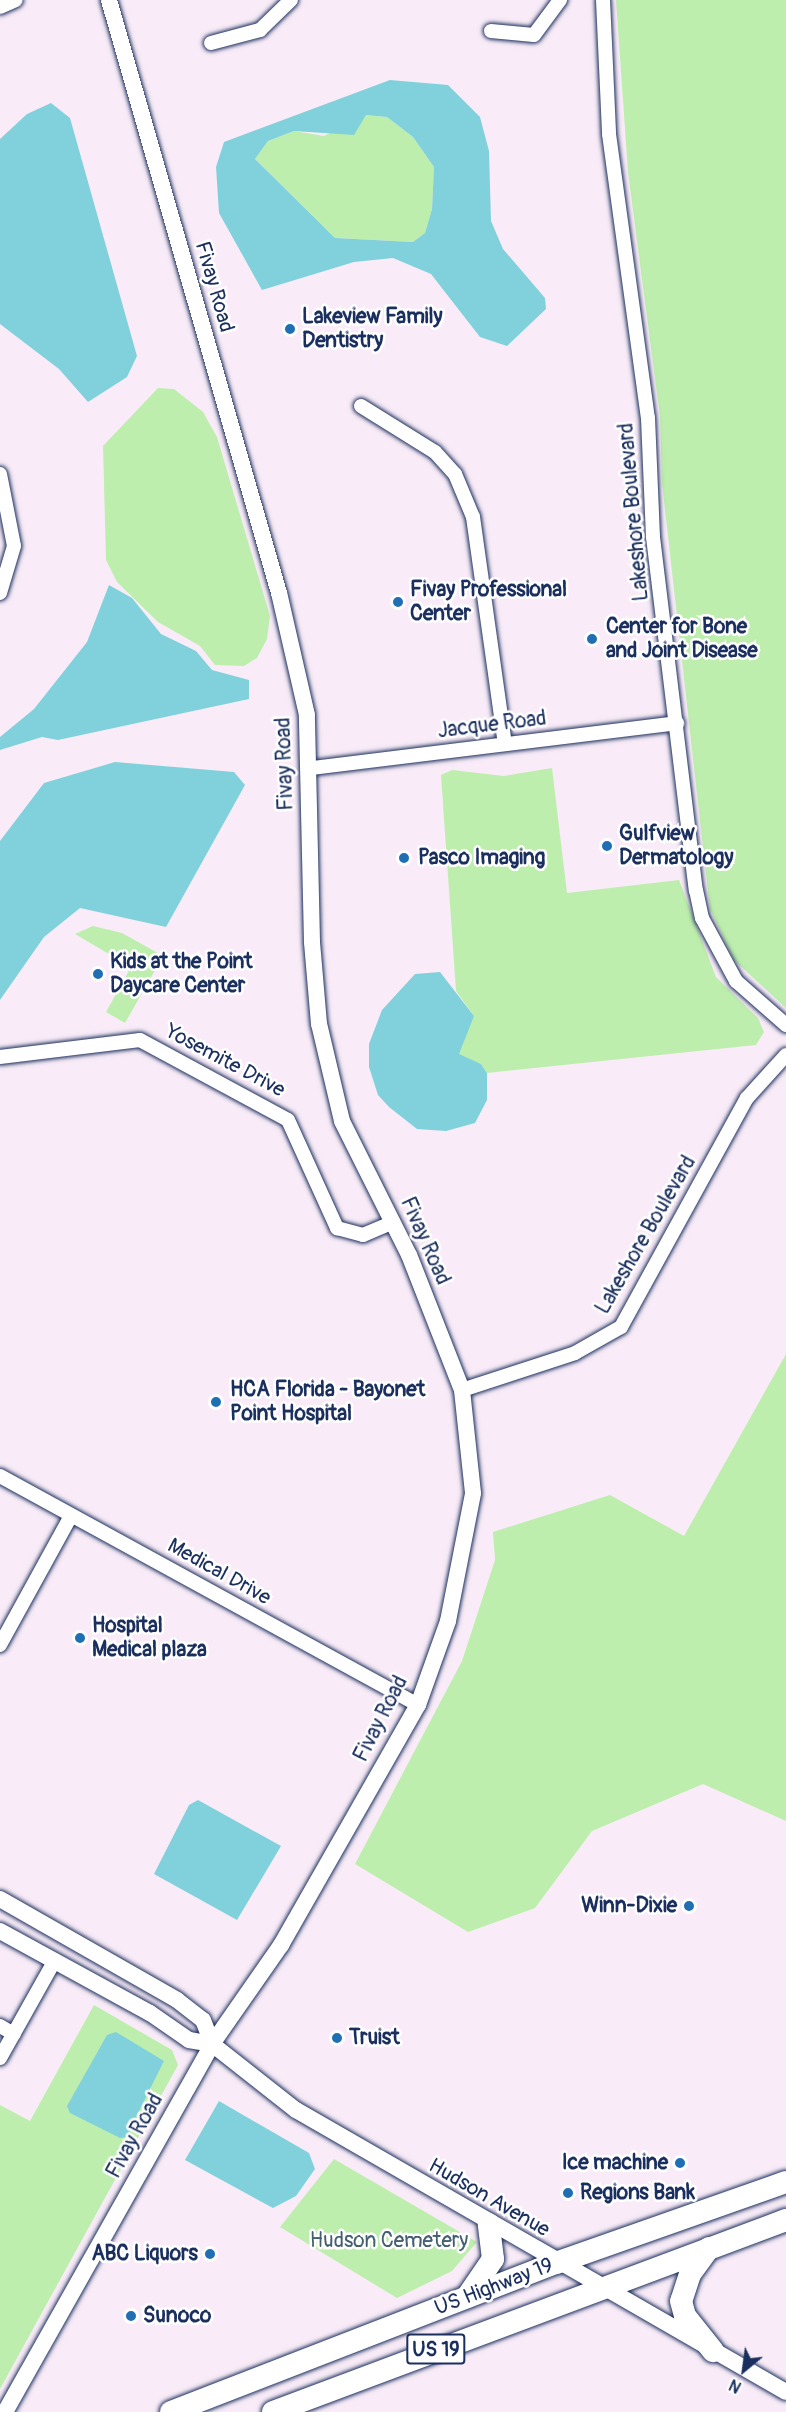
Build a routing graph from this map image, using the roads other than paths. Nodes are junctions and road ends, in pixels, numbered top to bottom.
1 (16, 0) edge
2 (109, 0) edge
3 (291, 0) edge
4 (560, 0) edge
5 (603, 0) edge
6 (0, 7) edge
7 (491, 31) dead end
8 (211, 43) dead end
9 (361, 406) dead end
10 (0, 474) edge
11 (0, 593) edge
12 (677, 723) junction
13 (505, 744) junction
14 (312, 768) junction
15 (786, 1026) edge
16 (786, 1054) edge
17 (0, 1057) edge
18 (393, 1222) junction
19 (462, 1390) junction
20 (0, 1476) edge
21 (71, 1516) junction
22 (0, 1646) edge
23 (418, 1705) junction
24 (0, 1899) edge
25 (0, 1931) edge
26 (55, 1960) junction
27 (0, 2026) edge
28 (14, 2034) junction
29 (212, 2044) junction
30 (0, 2058) edge
31 (786, 2182) edge
32 (786, 2220) edge
33 (489, 2224) junction
34 (709, 2248) junction
35 (556, 2263) junction
36 (599, 2286) junction
37 (467, 2298) junction
38 (713, 2351) junction
39 (786, 2392) edge
40 (5, 2412) edge
41 (171, 2412) edge
42 (273, 2412) edge

1 - 6 street
2 - 14 street, Fivay Road
3 - 8 street
4 - 7 street
5 - 12 street, Lakeshore Boulevard
9 - 13 street
10 - 11 street
12 - 13 street, Jacque Road
12 - 15 street, Lakeshore Boulevard
13 - 14 street, Jacque Road
14 - 18 street, Fivay Road
16 - 19 street, Lakeshore Boulevard
17 - 18 street, Yosemite Drive
18 - 19 street, Fivay Road
19 - 23 street, Fivay Road
20 - 21 street, Medical Drive
21 - 22 street
21 - 23 street, Medical Drive
23 - 29 street, Fivay Road
24 - 29 street, Hudson Avenue
25 - 26 street, Hudson Avenue
26 - 28 street
26 - 29 street, Hudson Avenue
27 - 28 street
28 - 30 street
29 - 33 street, Hudson Avenue
29 - 40 street, Fivay Road
31 - 35 highway, US Highway 19 / US 19
32 - 34 highway, US Highway 19 / US 19
33 - 35 street, Hudson Avenue
33 - 37 highway
34 - 36 highway, US Highway 19 / US 19
34 - 38 highway
35 - 36 street, Hudson Avenue
35 - 37 highway, US Highway 19 / US 19
36 - 38 street, Hudson Avenue
36 - 42 highway, US Highway 19 / US 19
37 - 41 highway, US Highway 19 / US 19
38 - 39 street, Hudson Avenue

